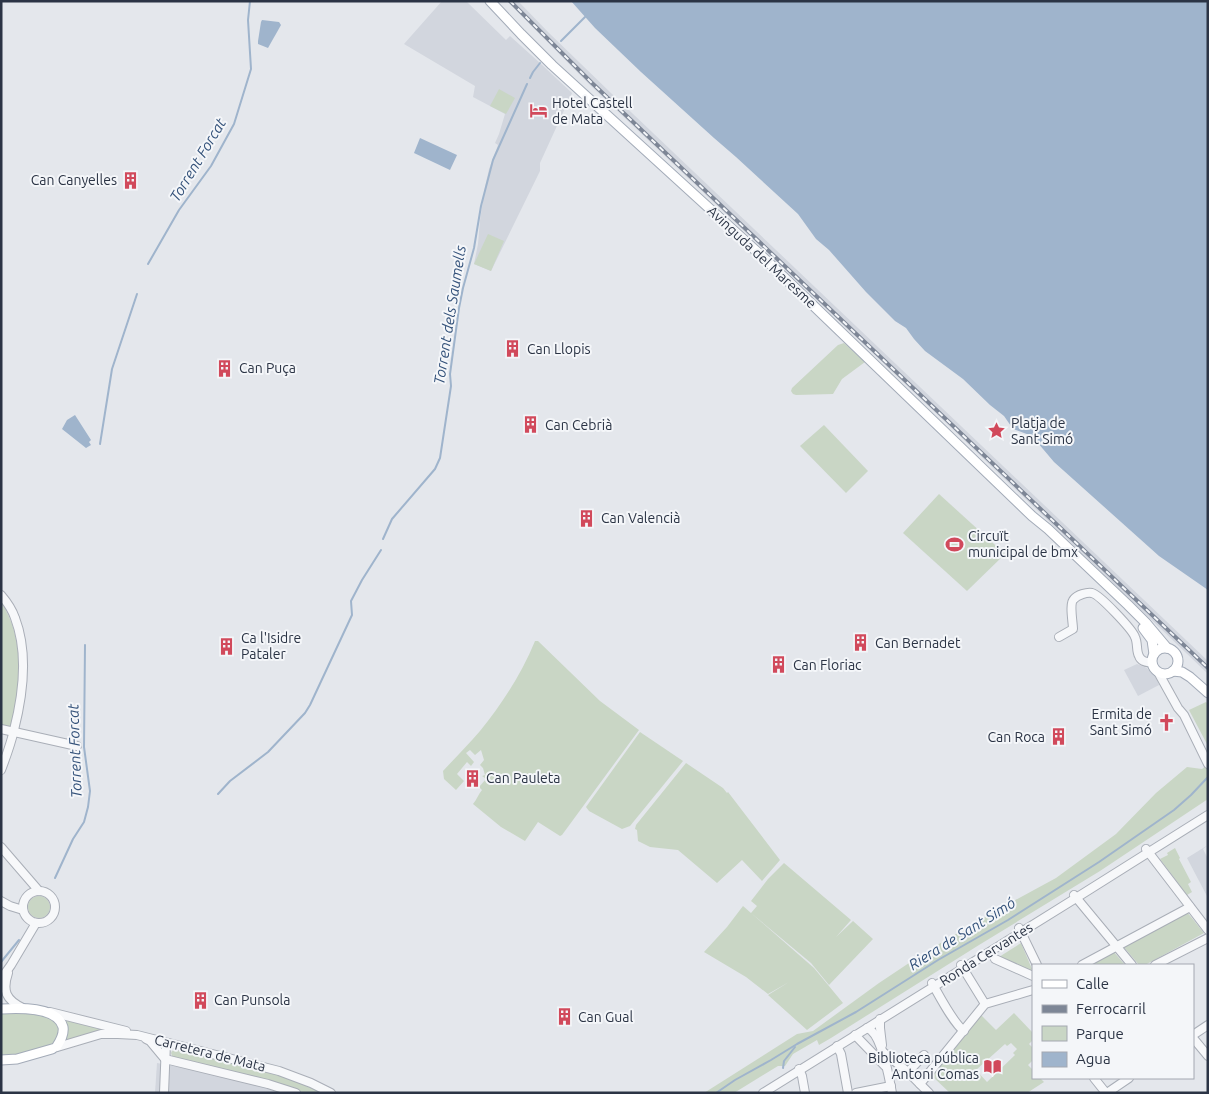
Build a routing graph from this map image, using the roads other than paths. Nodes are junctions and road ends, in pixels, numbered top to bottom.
1 (490, 1) edge
2 (1032, 516) junction
3 (1, 595) edge
4 (1059, 637) dead end
5 (1167, 648) junction
6 (1153, 658) junction
7 (1177, 659) junction
8 (1158, 672) junction
9 (1171, 672) junction
10 (1208, 688) edge
11 (1169, 690) junction
12 (1208, 693) edge
13 (1, 729) edge
14 (14, 731) junction
15 (78, 746) dead end
16 (1208, 763) edge
17 (1, 770) edge
18 (1208, 815) edge
19 (1, 846) edge
20 (1147, 851) junction
21 (40, 890) junction
22 (1075, 896) junction
23 (1, 901) edge
24 (1190, 907) junction
25 (23, 910) junction
26 (36, 923) junction
27 (1020, 930) junction
28 (1208, 930) edge
29 (1208, 938) edge
30 (1116, 947) junction
31 (995, 959) dead end
32 (11, 964) junction
33 (1037, 964) edge
34 (1084, 964) edge
35 (1131, 964) edge
36 (1157, 964) edge
37 (962, 966) junction
38 (1032, 976) edge
39 (1, 979) edge
40 (933, 984) junction
41 (1032, 990) edge
42 (985, 1004) junction
43 (1, 1009) edge
44 (26, 1009) junction
45 (49, 1012) junction
46 (880, 1019) junction
47 (1208, 1025) edge
48 (867, 1028) junction
49 (964, 1031) junction
50 (137, 1035) junction
51 (855, 1035) junction
52 (1194, 1036) edge
53 (1194, 1038) edge
54 (166, 1043) junction
55 (837, 1046) junction
56 (55, 1047) junction
57 (883, 1052) junction
58 (924, 1055) dead end
59 (1208, 1056) edge
60 (17, 1059) junction
61 (165, 1059) junction
62 (1, 1060) edge
63 (1, 1066) edge
64 (799, 1069) junction
65 (887, 1069) junction
66 (908, 1072) junction
67 (1095, 1079) edge
68 (1128, 1079) edge
69 (777, 1084) junction
70 (920, 1084) junction
71 (891, 1089) edge
72 (164, 1093) edge
73 (296, 1093) edge
74 (332, 1093) edge
75 (763, 1093) edge
76 (779, 1093) edge
77 (805, 1093) edge
78 (848, 1093) edge
79 (856, 1093) edge
80 (929, 1093) edge
81 (1107, 1093) edge

1 - 2 main road, Avinguda del Maresme
2 - 5 main road, Avinguda del Maresme
2 - 6 main road, Avinguda del Maresme
3 - 14 street
4 - 6 street
5 - 6 main road
5 - 7 main road
6 - 8 main road
7 - 9 main road
7 - 10 main road
8 - 9 main road
8 - 11 street
9 - 11 street
9 - 12 main road
11 - 16 street
13 - 14 street
14 - 15 street
14 - 17 street
18 - 20 street, Ronda Cervantes
19 - 21 street
20 - 22 street, Ronda Cervantes
20 - 24 street
21 - 25 street
21 - 26 street
22 - 27 street, Ronda Cervantes
22 - 30 street
23 - 25 street
24 - 28 street
24 - 30 street
25 - 26 street
26 - 32 street
27 - 33 street
27 - 37 street, Ronda Cervantes
29 - 36 street
30 - 34 street
30 - 35 street
31 - 38 street
32 - 39 street
32 - 44 street
37 - 40 street, Ronda Cervantes
37 - 42 street
40 - 46 street, Ronda Cervantes
40 - 49 street
41 - 42 street
42 - 49 street
43 - 44 main road
44 - 45 main road
45 - 50 street
45 - 56 main road
46 - 48 street, Ronda Cervantes
46 - 57 street
47 - 52 street
48 - 51 street, Ronda Cervantes
48 - 57 street
49 - 70 street
50 - 54 street, Carretera de Mata
50 - 56 street
50 - 61 street, Carretera de Mata
51 - 55 street, Ronda Cervantes
51 - 65 street
53 - 59 street
54 - 61 street
54 - 74 street, Carretera de Mata
55 - 64 street, Ronda Cervantes
55 - 78 street
56 - 60 main road
57 - 65 street
57 - 66 street
58 - 66 street
60 - 62 main road
60 - 63 main road
61 - 72 street
61 - 73 street, Carretera de Mata
64 - 69 street, Ronda Cervantes
64 - 77 street
65 - 71 street
66 - 70 street
67 - 81 street
68 - 81 street
69 - 75 street, Ronda Cervantes
69 - 76 street
70 - 80 street
71 - 79 street

